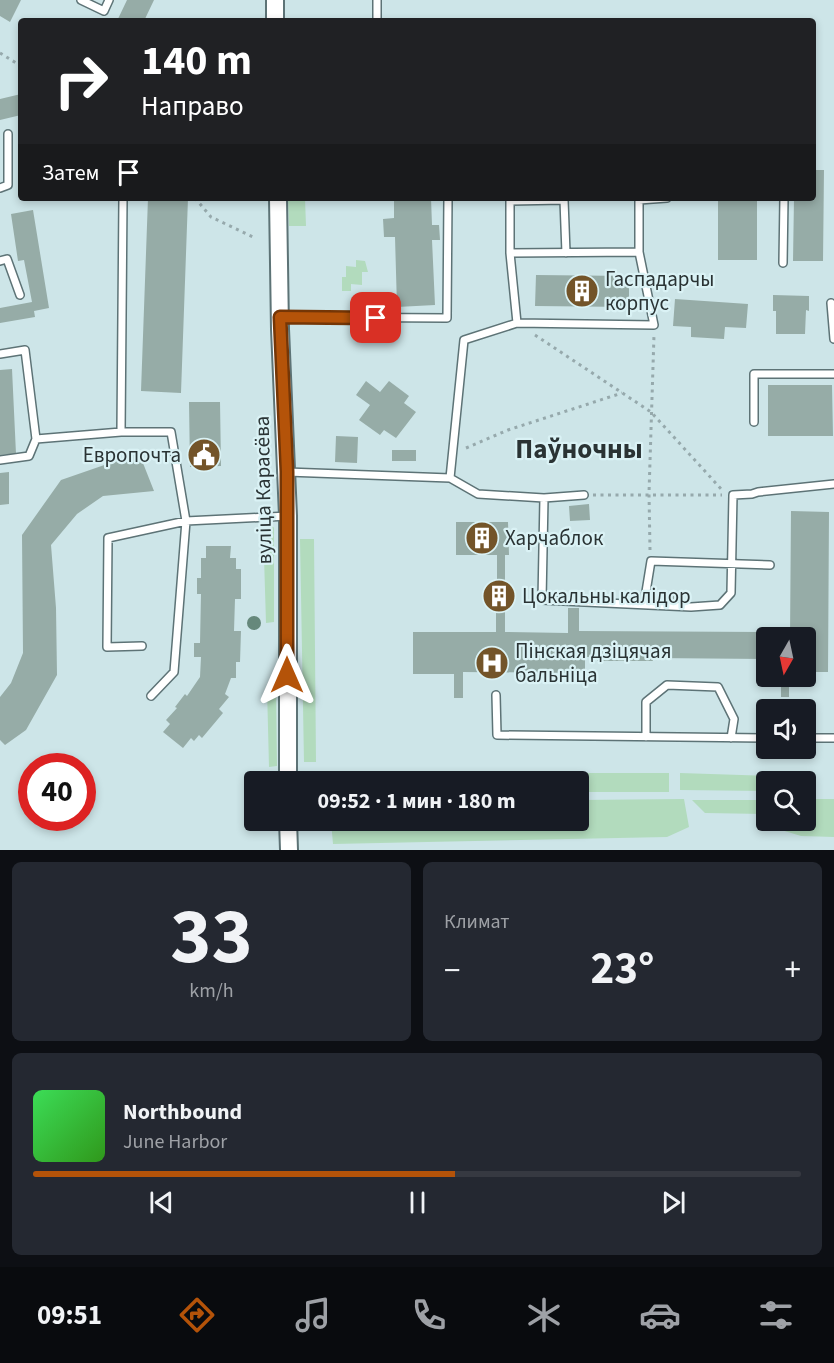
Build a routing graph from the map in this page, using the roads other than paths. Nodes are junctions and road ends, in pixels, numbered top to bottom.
1 (81, 0) edge
2 (110, 0) edge
3 (275, 0) edge
4 (377, 0) edge
5 (275, 18) edge
6 (377, 18) edge
7 (8, 134) dead end
8 (0, 188) edge
9 (123, 201) edge
10 (278, 201) edge
11 (448, 201) edge
12 (639, 201) edge
13 (784, 201) edge
14 (639, 252) junction
15 (510, 253) junction
16 (566, 253) junction
17 (0, 261) edge
18 (783, 263) dead end
19 (20, 295) dead end
20 (831, 303) dead end
21 (280, 317) junction
22 (517, 323) junction
23 (834, 339) edge
24 (0, 354) edge
25 (834, 374) edge
26 (753, 422) dead end
27 (121, 432) junction
28 (36, 439) junction
29 (0, 460) edge
30 (287, 472) junction
31 (450, 478) junction
32 (834, 484) edge
33 (584, 495) road end
34 (544, 498) junction
35 (288, 516) junction
36 (186, 521) junction
37 (732, 564) junction
38 (770, 565) dead end
39 (644, 603) junction
40 (142, 646) dead end
41 (496, 695) dead end
42 (151, 696) dead end
43 (646, 737) junction
44 (731, 738) junction
45 (756, 738) edge
46 (816, 738) edge
47 (834, 738) edge
48 (288, 771) edge
49 (288, 831) edge
50 (289, 850) edge

1 - 2 lane
3 - 5 street
4 - 6 lane
7 - 8 lane
9 - 27 lane
10 - 21 street, вуліца Карасёва
11 - 21 lane
12 - 14 lane
13 - 18 lane
14 - 16 lane
14 - 22 lane
15 - 16 lane
15 - 16 lane
15 - 22 lane
17 - 19 lane
20 - 23 lane
21 - 30 street, вуліца Карасёва
22 - 31 lane
24 - 28 lane
25 - 26 lane
27 - 28 lane
27 - 36 lane
28 - 29 lane
30 - 31 lane
30 - 35 street, вуліца Карасёва
31 - 34 lane
32 - 37 lane
33 - 34 lane
34 - 39 lane
35 - 36 lane
35 - 48 street, вуліца Карасёва
36 - 40 lane
36 - 42 lane
37 - 38 lane
37 - 39 lane
37 - 39 lane
41 - 43 lane
43 - 44 lane
43 - 44 lane
44 - 45 lane
46 - 47 lane
49 - 50 street

